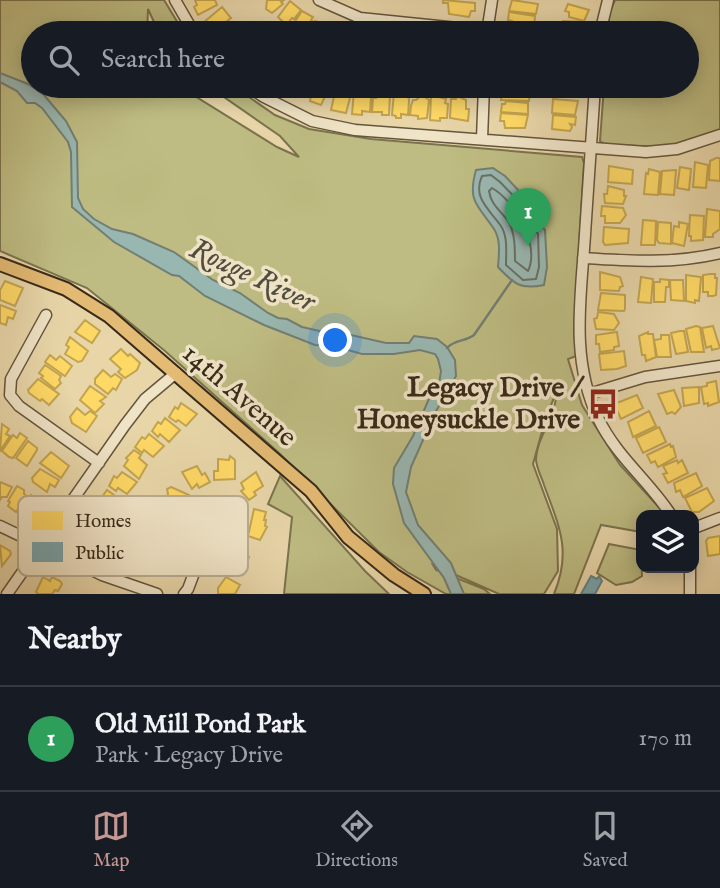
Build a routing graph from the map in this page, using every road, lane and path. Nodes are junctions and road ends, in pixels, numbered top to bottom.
1 (175, 0) edge
2 (319, 0) edge
3 (492, 0) edge
4 (608, 0) edge
5 (187, 21) edge
6 (387, 21) edge
7 (489, 21) edge
8 (603, 21) edge
9 (269, 98) edge
10 (484, 98) edge
11 (594, 98) edge
12 (720, 135) edge
13 (482, 139) junction
14 (591, 148) junction
15 (720, 253) edge
16 (583, 258) junction
17 (0, 264) edge
18 (46, 315) dead end
19 (720, 366) edge
20 (176, 373) junction
21 (589, 394) junction
22 (100, 463) junction
23 (77, 496) edge
24 (667, 510) edge
25 (720, 518) edge
26 (0, 526) edge
27 (699, 526) edge
28 (18, 535) edge
29 (691, 573) edge
30 (20, 576) edge
31 (105, 576) edge
32 (193, 576) edge
33 (7, 594) edge
34 (157, 594) edge
35 (184, 594) edge
36 (424, 594) edge
37 (690, 594) edge

1 - 5 street
2 - 6 street
3 - 7 street
4 - 8 street
9 - 13 street
10 - 13 street
11 - 14 street
12 - 14 street
13 - 14 street
14 - 16 street
15 - 16 street
16 - 21 street
17 - 20 main road, 14th Avenue
18 - 22 street
19 - 21 street
20 - 22 street
20 - 36 main road, 14th Avenue
21 - 24 street
22 - 23 street
25 - 27 street
26 - 28 street
29 - 37 street
30 - 33 street
31 - 34 street
32 - 35 street

